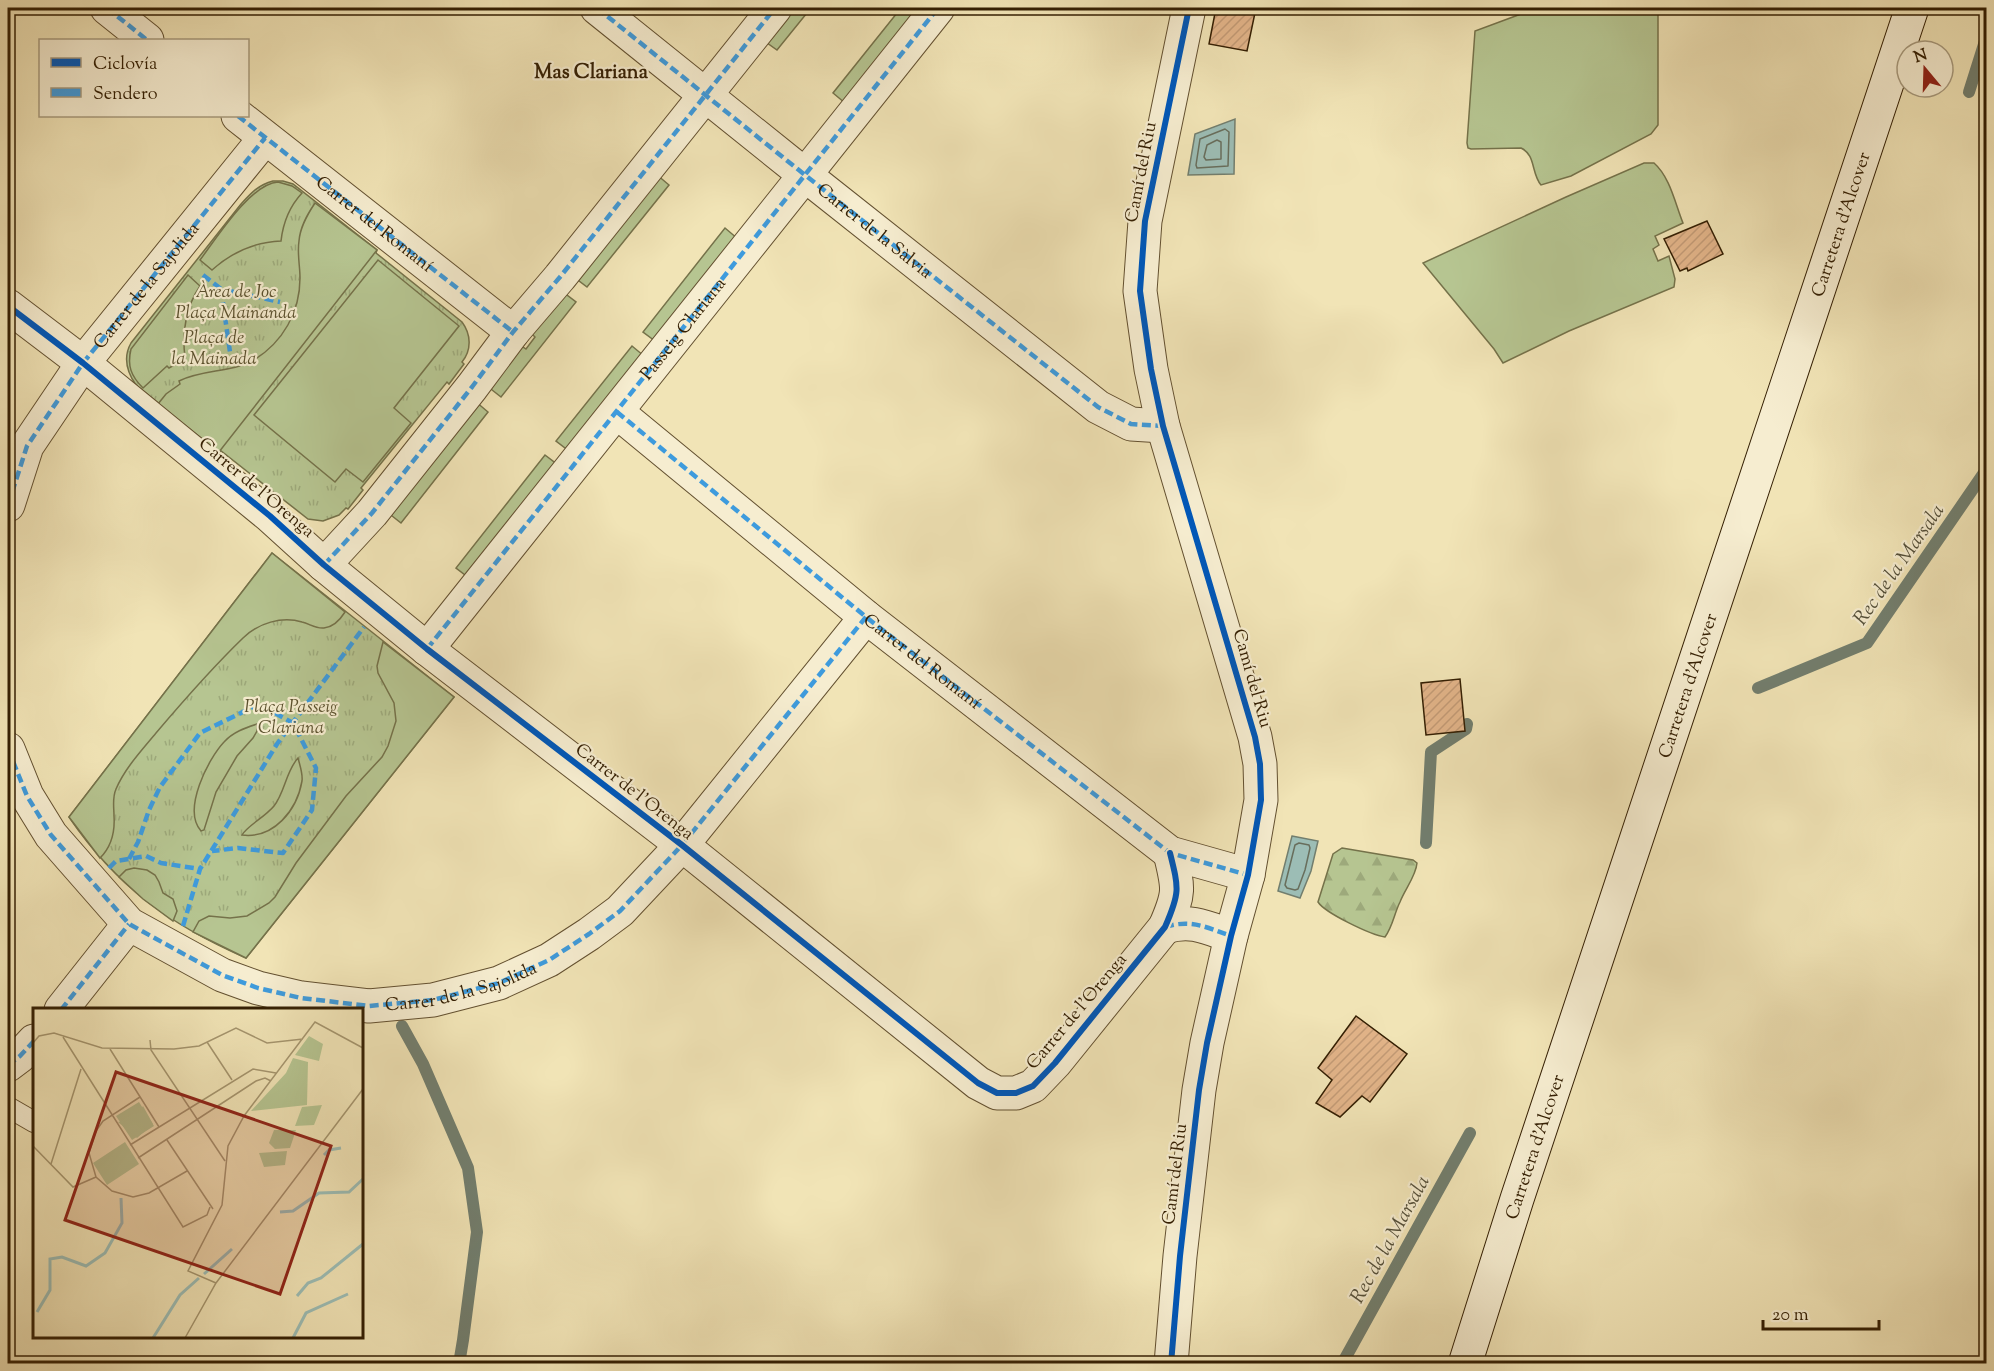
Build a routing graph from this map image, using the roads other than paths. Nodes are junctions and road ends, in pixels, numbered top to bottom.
1 (107, 8) edge
2 (597, 8) edge
3 (775, 8) edge
4 (938, 8) edge
5 (1189, 8) edge
6 (1912, 8) edge
7 (146, 39) edge
8 (705, 93) junction
9 (239, 117) edge
10 (265, 138) junction
11 (805, 176) junction
12 (8, 306) edge
13 (513, 332) junction
14 (83, 363) junction
15 (617, 412) junction
16 (1163, 426) junction
17 (8, 505) edge
18 (324, 565) junction
19 (866, 617) junction
20 (427, 649) junction
21 (8, 750) edge
22 (682, 845) junction
23 (1170, 853) junction
24 (1248, 875) junction
25 (129, 924) junction
26 (1165, 927) junction
27 (1231, 936) junction
28 (63, 1008) edge
29 (33, 1042) edge
30 (8, 1065) edge
31 (8, 1107) edge
32 (33, 1121) edge
33 (1171, 1364) edge
34 (1465, 1364) edge

1 - 7 street
2 - 8 street, Carrer de la Sàlvia
3 - 8 street
4 - 11 street, Passeig Clariana
5 - 16 street, Camí del Riu
6 - 34 street, Carretera d'Alcover
8 - 11 street, Carrer de la Sàlvia
8 - 13 street
9 - 10 street, Carrer del Romaní
10 - 13 street, Carrer del Romaní
10 - 14 street, Carrer de la Sajolida
11 - 15 street, Passeig Clariana
11 - 16 street, Carrer de la Sàlvia
12 - 14 street, Carrer de l'Orenga
13 - 18 street
14 - 17 street, Carrer de la Sajolida
14 - 18 street, Carrer de l'Orenga
15 - 19 street, Carrer del Romaní
15 - 20 street, Passeig Clariana
16 - 24 street, Camí del Riu
18 - 20 street, Carrer de l'Orenga
19 - 22 street, Carrer de la Sajolida
19 - 23 street, Carrer del Romaní
20 - 22 street, Carrer de l'Orenga
21 - 25 street, Carrer de la Sajolida
22 - 25 street, Carrer de la Sajolida
22 - 26 street, Carrer de l'Orenga
23 - 24 street, Carrer del Romaní
23 - 26 street, Carrer de l'Orenga
24 - 27 street, Camí del Riu
25 - 28 street
26 - 27 street
27 - 33 street, Camí del Riu
29 - 30 street
31 - 32 lane

